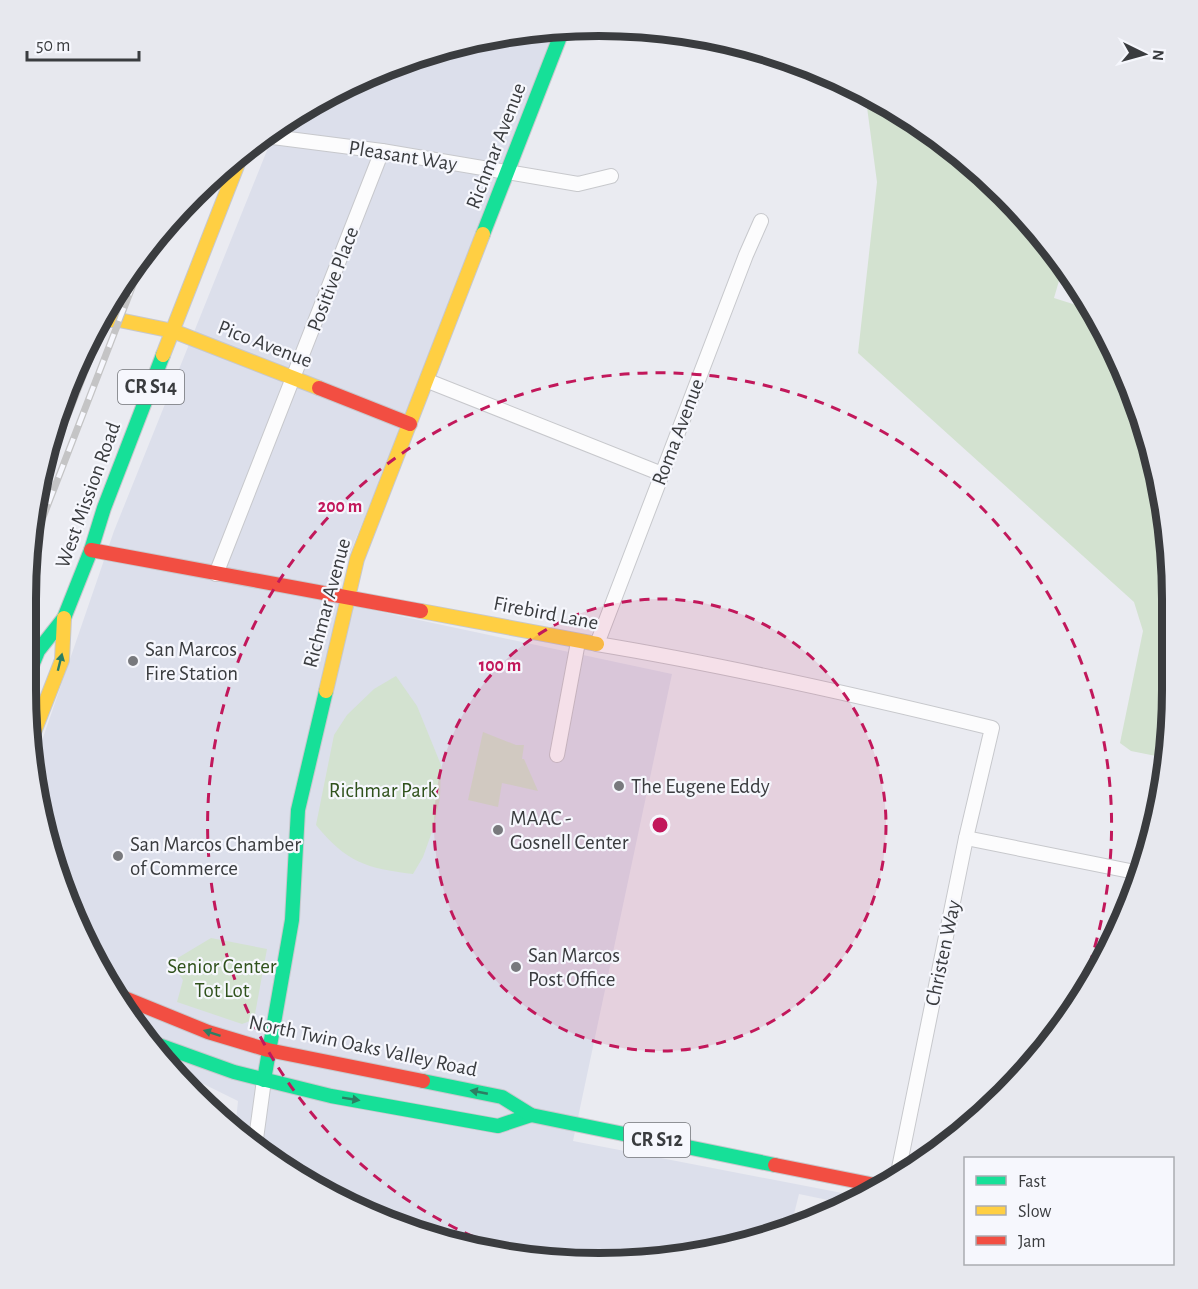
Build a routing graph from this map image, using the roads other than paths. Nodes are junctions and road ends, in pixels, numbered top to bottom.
1 (560, 37) edge
2 (277, 138) edge
3 (382, 152) junction
4 (236, 169) edge
5 (509, 172) junction
6 (611, 176) dead end
7 (761, 221) dead end
8 (109, 320) edge
9 (173, 331) junction
10 (294, 377) junction
11 (428, 381) junction
12 (410, 424) junction
13 (662, 474) junction
14 (91, 550) junction
15 (216, 574) junction
16 (346, 598) junction
17 (64, 618) junction
18 (578, 642) junction
19 (597, 644) junction
20 (36, 656) edge
21 (37, 724) edge
22 (992, 728) joint
23 (557, 755) dead end
24 (966, 838) junction
25 (1132, 871) edge
26 (129, 1000) edge
27 (165, 1049) edge
28 (268, 1050) junction
29 (264, 1080) junction
30 (531, 1115) junction
31 (256, 1137) edge
32 (899, 1166) edge
33 (869, 1184) edge

1 - 5 main road, Richmar Avenue
2 - 3 street, Pleasant Way
3 - 5 street, Pleasant Way
3 - 10 street, Positive Place
4 - 9 main road, West Mission Road / CR S14
5 - 6 street, Pleasant Way
5 - 11 main road, Richmar Avenue
7 - 13 street, Roma Avenue
8 - 9 main road, Pico Avenue
9 - 10 main road, Pico Avenue
9 - 14 main road, West Mission Road / CR S14
10 - 12 main road, Pico Avenue
10 - 15 street, Positive Place
11 - 12 main road, Richmar Avenue
11 - 13 street
12 - 16 main road, Richmar Avenue
13 - 19 street, Roma Avenue
14 - 15 main road, Firebird Lane
14 - 17 main road, West Mission Road / CR S14
15 - 16 main road, Firebird Lane
16 - 18 main road, Firebird Lane
16 - 28 main road, Richmar Avenue
17 - 20 main road, West Mission Road / CR S14
21 -> 17 main road, West Mission Road / CR S14
18 - 19 main road, Firebird Lane
18 - 23 street
19 - 22 street, Firebird Lane
22 - 24 street, Christen Way
24 - 25 street
24 - 32 street, Christen Way
28 -> 26 main road, North Twin Oaks Valley Road / CR S12
27 - 29 main road, North Twin Oaks Valley Road / CR S12
28 - 29 main road, Richmar Avenue
30 -> 28 main road, North Twin Oaks Valley Road / CR S12
29 -> 30 main road, North Twin Oaks Valley Road / CR S12
29 - 31 street, Richmar Avenue
30 - 33 main road, North Twin Oaks Valley Road / CR S12

